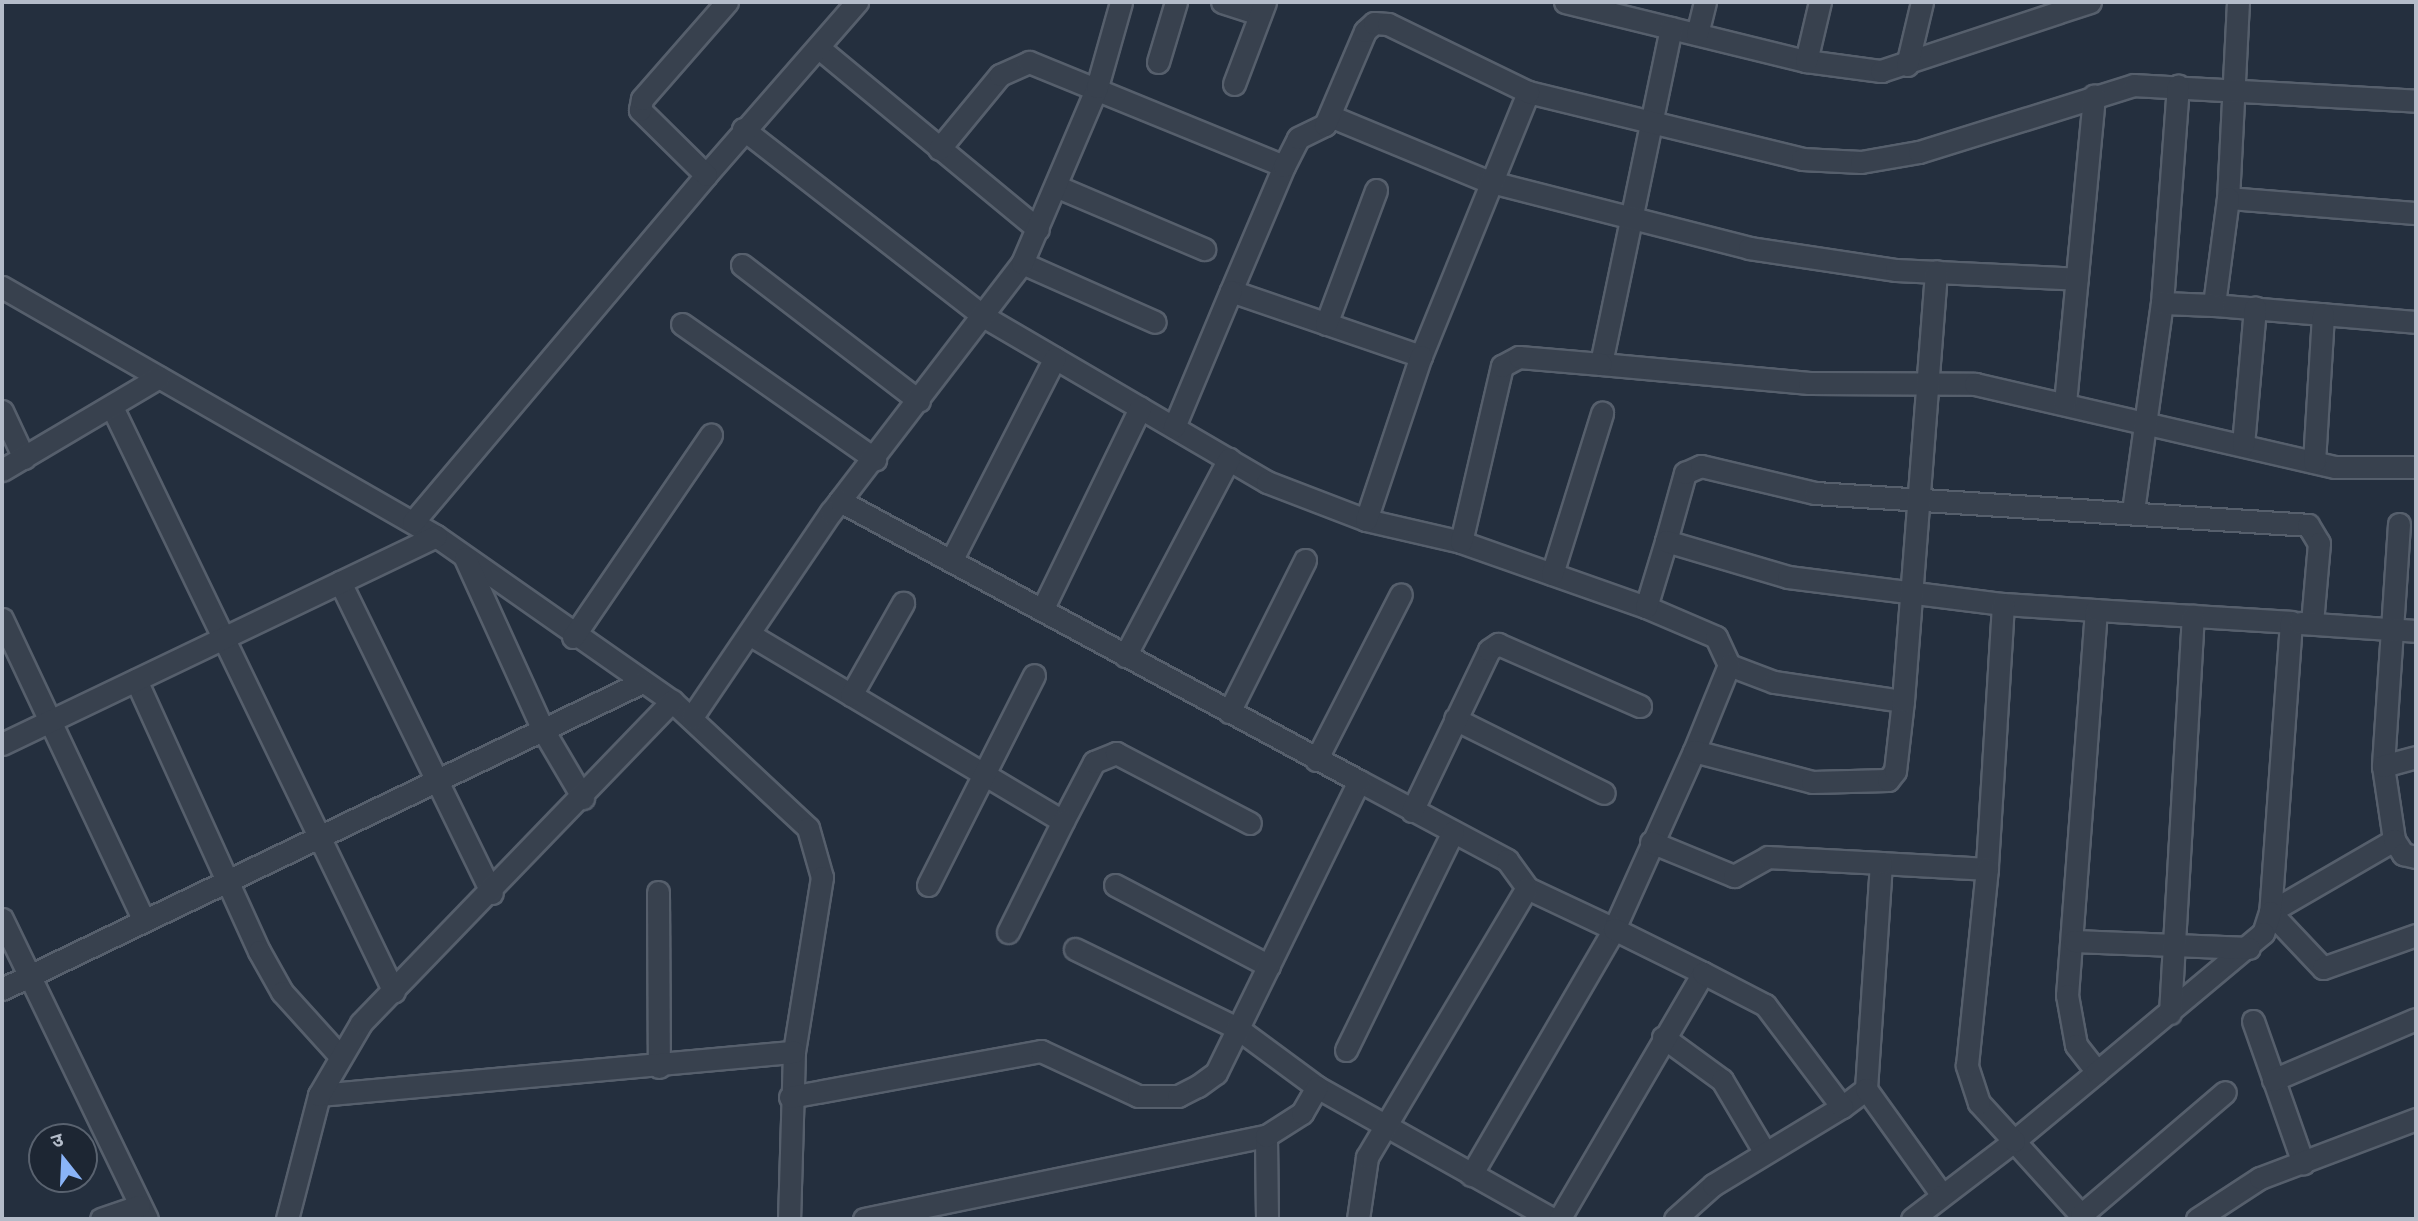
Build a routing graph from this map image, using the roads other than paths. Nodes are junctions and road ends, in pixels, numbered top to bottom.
1 (727, 2) edge
2 (857, 2) edge
3 (1121, 2) edge
4 (1176, 2) edge
5 (1222, 2) edge
6 (1565, 2) edge
7 (1705, 2) edge
8 (1820, 2) edge
9 (1922, 2) edge
10 (2090, 2) edge
11 (2238, 2) edge
12 (1600, 6) edge
13 (1263, 8) edge
14 (1671, 28) junction
15 (1698, 34) junction
16 (819, 48) junction
17 (1806, 61) junction
18 (1158, 62) dead end
19 (1907, 65) junction
20 (1234, 84) dead end
21 (2178, 86) junction
22 (1097, 87) junction
23 (2231, 89) junction
24 (1528, 92) junction
25 (2094, 95) junction
26 (2416, 101) edge
27 (1330, 116) junction
28 (1647, 121) junction
29 (743, 129) junction
30 (939, 149) junction
31 (1284, 166) junction
32 (706, 175) junction
33 (1487, 181) junction
34 (1058, 187) junction
35 (1376, 190) dead end
36 (2228, 198) junction
37 (2416, 213) edge
38 (1627, 216) junction
39 (1038, 229) junction
40 (1204, 249) dead end
41 (1022, 263) junction
42 (743, 265) dead end
43 (1936, 271) junction
44 (2077, 279) junction
45 (2, 287) edge
46 (1231, 290) junction
47 (2162, 303) junction
48 (2214, 305) junction
49 (2255, 308) junction
50 (2323, 314) junction
51 (983, 316) junction
52 (1155, 322) dead end
53 (2416, 322) edge
54 (682, 324) dead end
55 (1326, 324) junction
56 (1421, 356) junction
57 (1055, 358) junction
58 (1601, 364) junction
59 (159, 377) junction
60 (1928, 384) junction
61 (919, 401) junction
62 (2065, 403) junction
63 (112, 408) junction
64 (1140, 408) junction
65 (2, 411) edge
66 (1602, 413) dead end
67 (2144, 419) junction
68 (1174, 427) junction
69 (711, 435) dead end
70 (2243, 445) junction
71 (24, 458) junction
72 (875, 459) junction
73 (1229, 459) junction
74 (2314, 462) junction
75 (2416, 467) edge
76 (2, 470) edge
77 (840, 500) junction
78 (1916, 501) junction
79 (2133, 511) junction
80 (1366, 520) junction
81 (413, 522) junction
82 (2399, 524) dead end
83 (436, 536) junction
84 (1666, 541) junction
85 (1461, 542) junction
86 (464, 557) junction
87 (1304, 560) dead end
88 (951, 561) junction
89 (1552, 574) junction
90 (340, 582) junction
91 (1909, 592) junction
92 (1401, 594) dead end
93 (903, 603) dead end
94 (2003, 604) junction
95 (1646, 607) junction
96 (1042, 610) junction
97 (2096, 610) junction
98 (2193, 615) junction
99 (2, 619) edge
100 (2302, 623) junction
101 (2389, 629) junction
102 (2416, 631) edge
103 (749, 634) junction
104 (224, 636) junction
105 (573, 637) junction
106 (1125, 656) junction
107 (1729, 665) junction
108 (1034, 675) dead end
109 (136, 680) junction
110 (640, 682) junction
111 (851, 695) junction
112 (672, 701) junction
113 (1903, 701) junction
114 (1640, 706) dead end
115 (1229, 712) junction
116 (692, 717) junction
117 (1455, 719) junction
118 (51, 722) junction
119 (543, 730) junction
120 (2, 744) edge
121 (1694, 751) junction
122 (2416, 757) edge
123 (1316, 760) junction
124 (2383, 766) junction
125 (981, 773) junction
126 (1359, 781) junction
127 (438, 782) junction
128 (1604, 793) dead end
129 (583, 798) junction
130 (1412, 811) junction
131 (1063, 821) junction
132 (1250, 823) dead end
133 (1453, 832) junction
134 (324, 838) junction
135 (2394, 840) junction
136 (1651, 842) junction
137 (2416, 858) edge
138 (1881, 863) junction
139 (1987, 869) junction
140 (226, 881) junction
141 (928, 885) dead end
142 (1115, 885) dead end
143 (1527, 888) junction
144 (658, 892) dead end
145 (492, 893) junction
146 (2270, 912) junction
147 (2, 919) edge
148 (142, 919) junction
149 (1614, 929) junction
150 (1008, 932) dead end
151 (2416, 935) edge
152 (2074, 941) junction
153 (2173, 945) junction
154 (2249, 948) junction
155 (1075, 949) dead end
156 (1269, 966) junction
157 (1703, 973) junction
158 (28, 976) junction
159 (2, 989) edge
160 (394, 992) junction
161 (2170, 1013) junction
162 (2416, 1018) edge
163 (2253, 1021) dead end
164 (1237, 1028) junction
165 (1662, 1037) junction
166 (1346, 1050) dead end
167 (794, 1052) junction
168 (339, 1055) junction
169 (659, 1067) junction
170 (2097, 1072) junction
171 (2273, 1080) junction
172 (1317, 1087) junction
173 (1866, 1089) junction
174 (2225, 1092) dead end
175 (319, 1095) junction
176 (790, 1097) junction
177 (1842, 1107) junction
178 (2416, 1119) edge
179 (1384, 1125) junction
180 (1266, 1136) junction
181 (2014, 1142) junction
182 (1764, 1151) junction
183 (2303, 1164) junction
184 (1471, 1175) junction
185 (1942, 1195) junction
186 (143, 1212) edge
187 (2079, 1217) edge
188 (101, 1219) edge
189 (287, 1219) edge
190 (789, 1219) edge
191 (864, 1219) edge
192 (1267, 1219) edge
193 (1358, 1219) edge
194 (1552, 1219) edge
195 (1559, 1219) edge
196 (1675, 1219) edge
197 (1912, 1219) edge
198 (2197, 1219) edge

1 - 32 street
2 - 16 street
3 - 22 street
4 - 18 street
5 - 13 street
6 - 12 street
7 - 15 street
8 - 17 street
9 - 19 street
10 - 19 street
11 - 23 street
12 - 14 street
13 - 20 street
14 - 15 street
14 - 28 street
15 - 17 street
16 - 29 street
16 - 30 street
17 - 19 street
21 - 23 street
21 - 25 street
21 - 47 street
22 - 30 street
22 - 31 street
22 - 34 street
23 - 26 street
23 - 36 street
24 - 27 street
24 - 28 street
24 - 33 street
25 - 28 street
25 - 44 street
27 - 31 street
27 - 33 street
28 - 38 street
29 - 32 street
29 - 51 street
30 - 39 street
31 - 46 street
32 - 81 street
33 - 38 street
33 - 56 street
34 - 39 street
34 - 40 street
35 - 55 street
36 - 37 street
36 - 48 street
38 - 43 street
38 - 58 street
39 - 41 street
41 - 51 street
41 - 52 street
42 - 61 street
43 - 44 street
43 - 60 street
44 - 62 street
45 - 59 street
46 - 55 street
46 - 68 street
47 - 48 street
47 - 67 street
48 - 49 street
49 - 50 street
49 - 70 street
50 - 53 street
50 - 74 street
51 - 57 street
51 - 61 street
54 - 72 street
55 - 56 street
56 - 80 street
57 - 64 street
57 - 88 street
58 - 60 street
58 - 85 street
59 - 63 street
59 - 81 street
60 - 62 street
60 - 78 street
61 - 72 street
62 - 67 street
63 - 71 street
63 - 104 street
64 - 68 street
64 - 96 street
65 - 71 street
66 - 89 street
67 - 70 street
67 - 79 street
68 - 73 street
69 - 105 street
70 - 74 street
71 - 76 street
72 - 77 street
73 - 80 street
73 - 106 street
74 - 75 street
77 - 88 street
77 - 103 street
78 - 79 street
78 - 84 street
78 - 91 street
79 - 100 street
80 - 85 street
81 - 83 street
82 - 101 street
83 - 86 street
83 - 90 street
84 - 91 street
84 - 95 street
85 - 89 street
86 - 105 street
86 - 119 street
87 - 115 street
88 - 96 street
89 - 95 street
90 - 104 street
90 - 127 street
91 - 94 street
91 - 113 street
92 - 123 street
93 - 111 street
94 - 97 street
94 - 139 street
95 - 107 street
96 - 106 street
97 - 98 street
97 - 152 street
98 - 100 street
98 - 153 street
99 - 118 street
100 - 101 street
100 - 146 street
101 - 102 street
101 - 124 street
103 - 111 street
103 - 116 street
104 - 109 street
104 - 134 street
105 - 110 street
106 - 115 street
107 - 113 street
107 - 121 street
108 - 125 street
109 - 118 street
109 - 140 street
110 - 112 street
110 - 119 street
111 - 125 street
112 - 116 street
112 - 129 street
113 - 121 street
114 - 117 street
115 - 123 street
116 - 167 street
117 - 128 street
117 - 130 street
118 - 120 street
118 - 148 street
119 - 127 street
119 - 129 street
121 - 136 street
122 - 124 street
123 - 126 street
124 - 135 street
125 - 131 street
125 - 141 street
126 - 130 street
126 - 156 street
127 - 134 street
127 - 145 street
129 - 145 street
130 - 133 street
131 - 132 street
131 - 150 street
133 - 143 street
133 - 166 street
134 - 140 street
134 - 160 street
135 - 137 street
135 - 146 street
136 - 138 street
136 - 149 street
138 - 139 street
138 - 173 street
139 - 181 street
140 - 148 street
140 - 168 street
142 - 156 street
143 - 149 street
143 - 179 street
144 - 169 street
145 - 160 street
146 - 151 street
146 - 154 street
147 - 158 street
148 - 158 street
149 - 157 street
149 - 184 street
152 - 153 street
152 - 170 street
153 - 154 street
153 - 161 street
154 - 161 street
155 - 164 street
156 - 164 street
157 - 165 street
157 - 177 street
158 - 159 street
158 - 186 street
160 - 168 street
161 - 170 street
162 - 171 street
163 - 171 street
164 - 172 street
164 - 176 street
165 - 182 street
165 - 195 street
167 - 169 street
167 - 176 street
168 - 175 street
169 - 175 street
170 - 181 street
171 - 183 street
172 - 179 street
172 - 180 street
173 - 177 street
173 - 185 street
174 - 187 street
175 - 189 street
176 - 190 street
177 - 182 street
178 - 183 street
179 - 184 street
179 - 193 street
180 - 191 street
180 - 192 street
181 - 185 street
181 - 187 street
182 - 196 street
183 - 198 street
184 - 194 street
185 - 197 street
186 - 188 street

